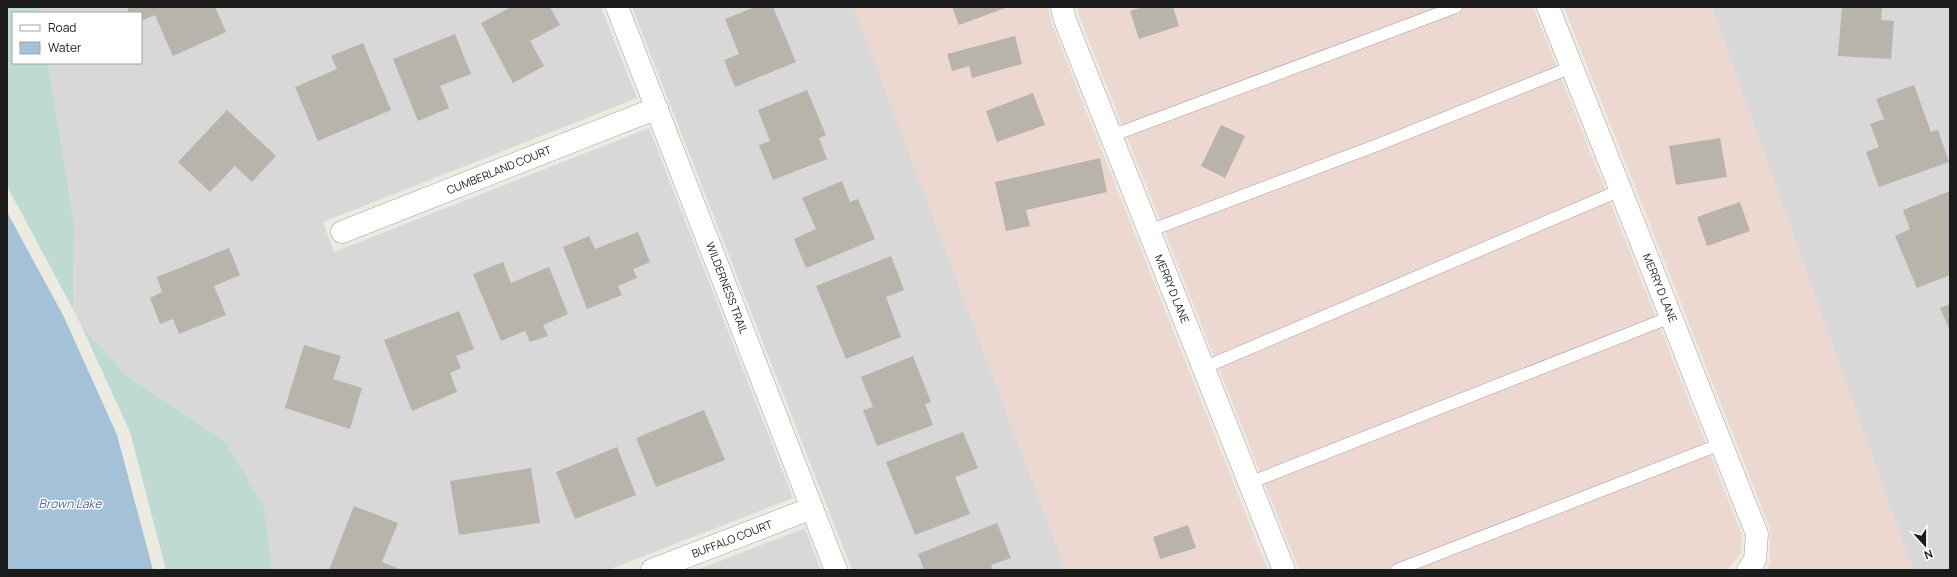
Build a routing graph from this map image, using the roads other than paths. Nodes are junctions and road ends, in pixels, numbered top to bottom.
1 (617, 7) edge
2 (1062, 7) edge
3 (1456, 7) edge
4 (1548, 7) edge
5 (1572, 67) junction
6 (657, 108) junction
7 (1111, 136) junction
8 (1621, 190) junction
9 (342, 232) dead end
10 (1149, 232) junction
11 (1671, 317) junction
12 (1204, 368) junction
13 (1721, 444) junction
14 (1249, 483) junction
15 (812, 508) junction
16 (652, 570) edge
17 (836, 570) edge
18 (1284, 570) edge
19 (1397, 570) edge
20 (1748, 570) edge

1 - 6 street, WILDERNESS TRAIL
2 - 7 street, MERRY D LANE
3 - 7 lane
4 - 5 street, MERRY D LANE
5 - 8 street, MERRY D LANE
5 - 10 lane
6 - 9 street, CUMBERLAND COURT
6 - 15 street, WILDERNESS TRAIL
7 - 10 street, MERRY D LANE
8 - 11 street, MERRY D LANE
8 - 12 lane
10 - 12 street, MERRY D LANE
11 - 13 street, MERRY D LANE
11 - 14 lane
12 - 14 street, MERRY D LANE
13 - 19 lane
13 - 20 street, MERRY D LANE
14 - 18 street, MERRY D LANE
15 - 16 street, BUFFALO COURT
15 - 17 street, WILDERNESS TRAIL

